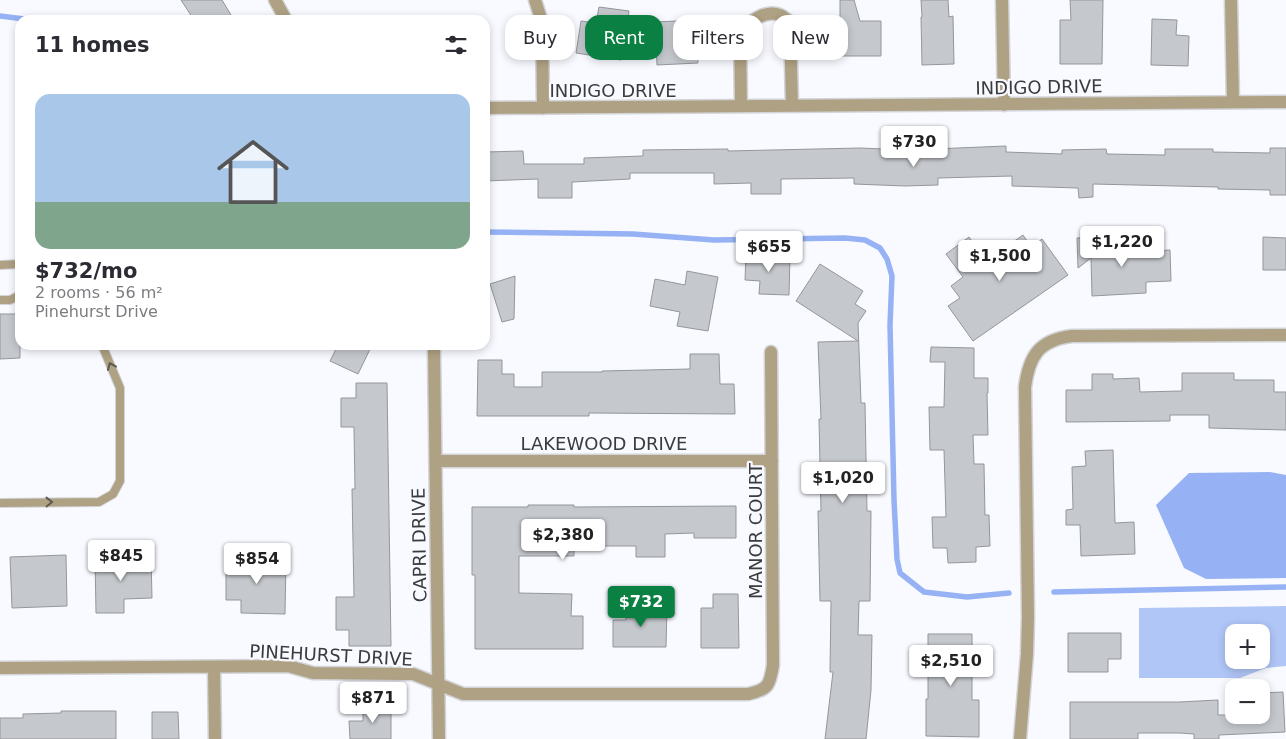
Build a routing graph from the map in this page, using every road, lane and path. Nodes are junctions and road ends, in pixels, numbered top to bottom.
1 (275, 0) edge
2 (535, 0) edge
3 (1002, 0) edge
4 (1231, 0) edge
5 (283, 15) edge
6 (1233, 102) junction
7 (1286, 102) edge
8 (1004, 105) junction
9 (741, 106) junction
10 (792, 106) junction
11 (490, 108) edge
12 (544, 108) junction
13 (15, 264) edge
14 (0, 265) edge
15 (15, 298) edge
16 (0, 300) edge
17 (1286, 335) edge
18 (104, 350) edge
19 (434, 350) dead end
20 (771, 352) dead end
21 (772, 460) junction
22 (436, 461) junction
23 (0, 503) edge
24 (0, 668) edge
25 (214, 668) junction
26 (438, 684) junction
27 (748, 694) joint
28 (215, 739) edge
29 (439, 739) edge
30 (1020, 739) edge

1 - 5 street
2 - 12 street
3 - 8 street
4 - 6 street
6 - 7 street, INDIGO DRIVE
6 - 8 street, INDIGO DRIVE
8 - 10 street, INDIGO DRIVE
9 - 10 street, INDIGO DRIVE
9 - 10 street
9 - 12 street, INDIGO DRIVE
11 - 12 street, INDIGO DRIVE
13 - 14 lane
15 - 16 lane
17 - 30 street
23 -> 18 lane
19 - 22 street, CAPRI DRIVE
20 - 21 street, MANOR COURT
21 - 22 street, LAKEWOOD DRIVE
21 - 27 street, MANOR COURT
22 - 26 street, CAPRI DRIVE
24 - 25 street, PINEHURST DRIVE
25 - 26 street, PINEHURST DRIVE
25 - 28 street
26 - 27 street, PINEHURST DRIVE
26 - 29 street, CAPRI DRIVE

